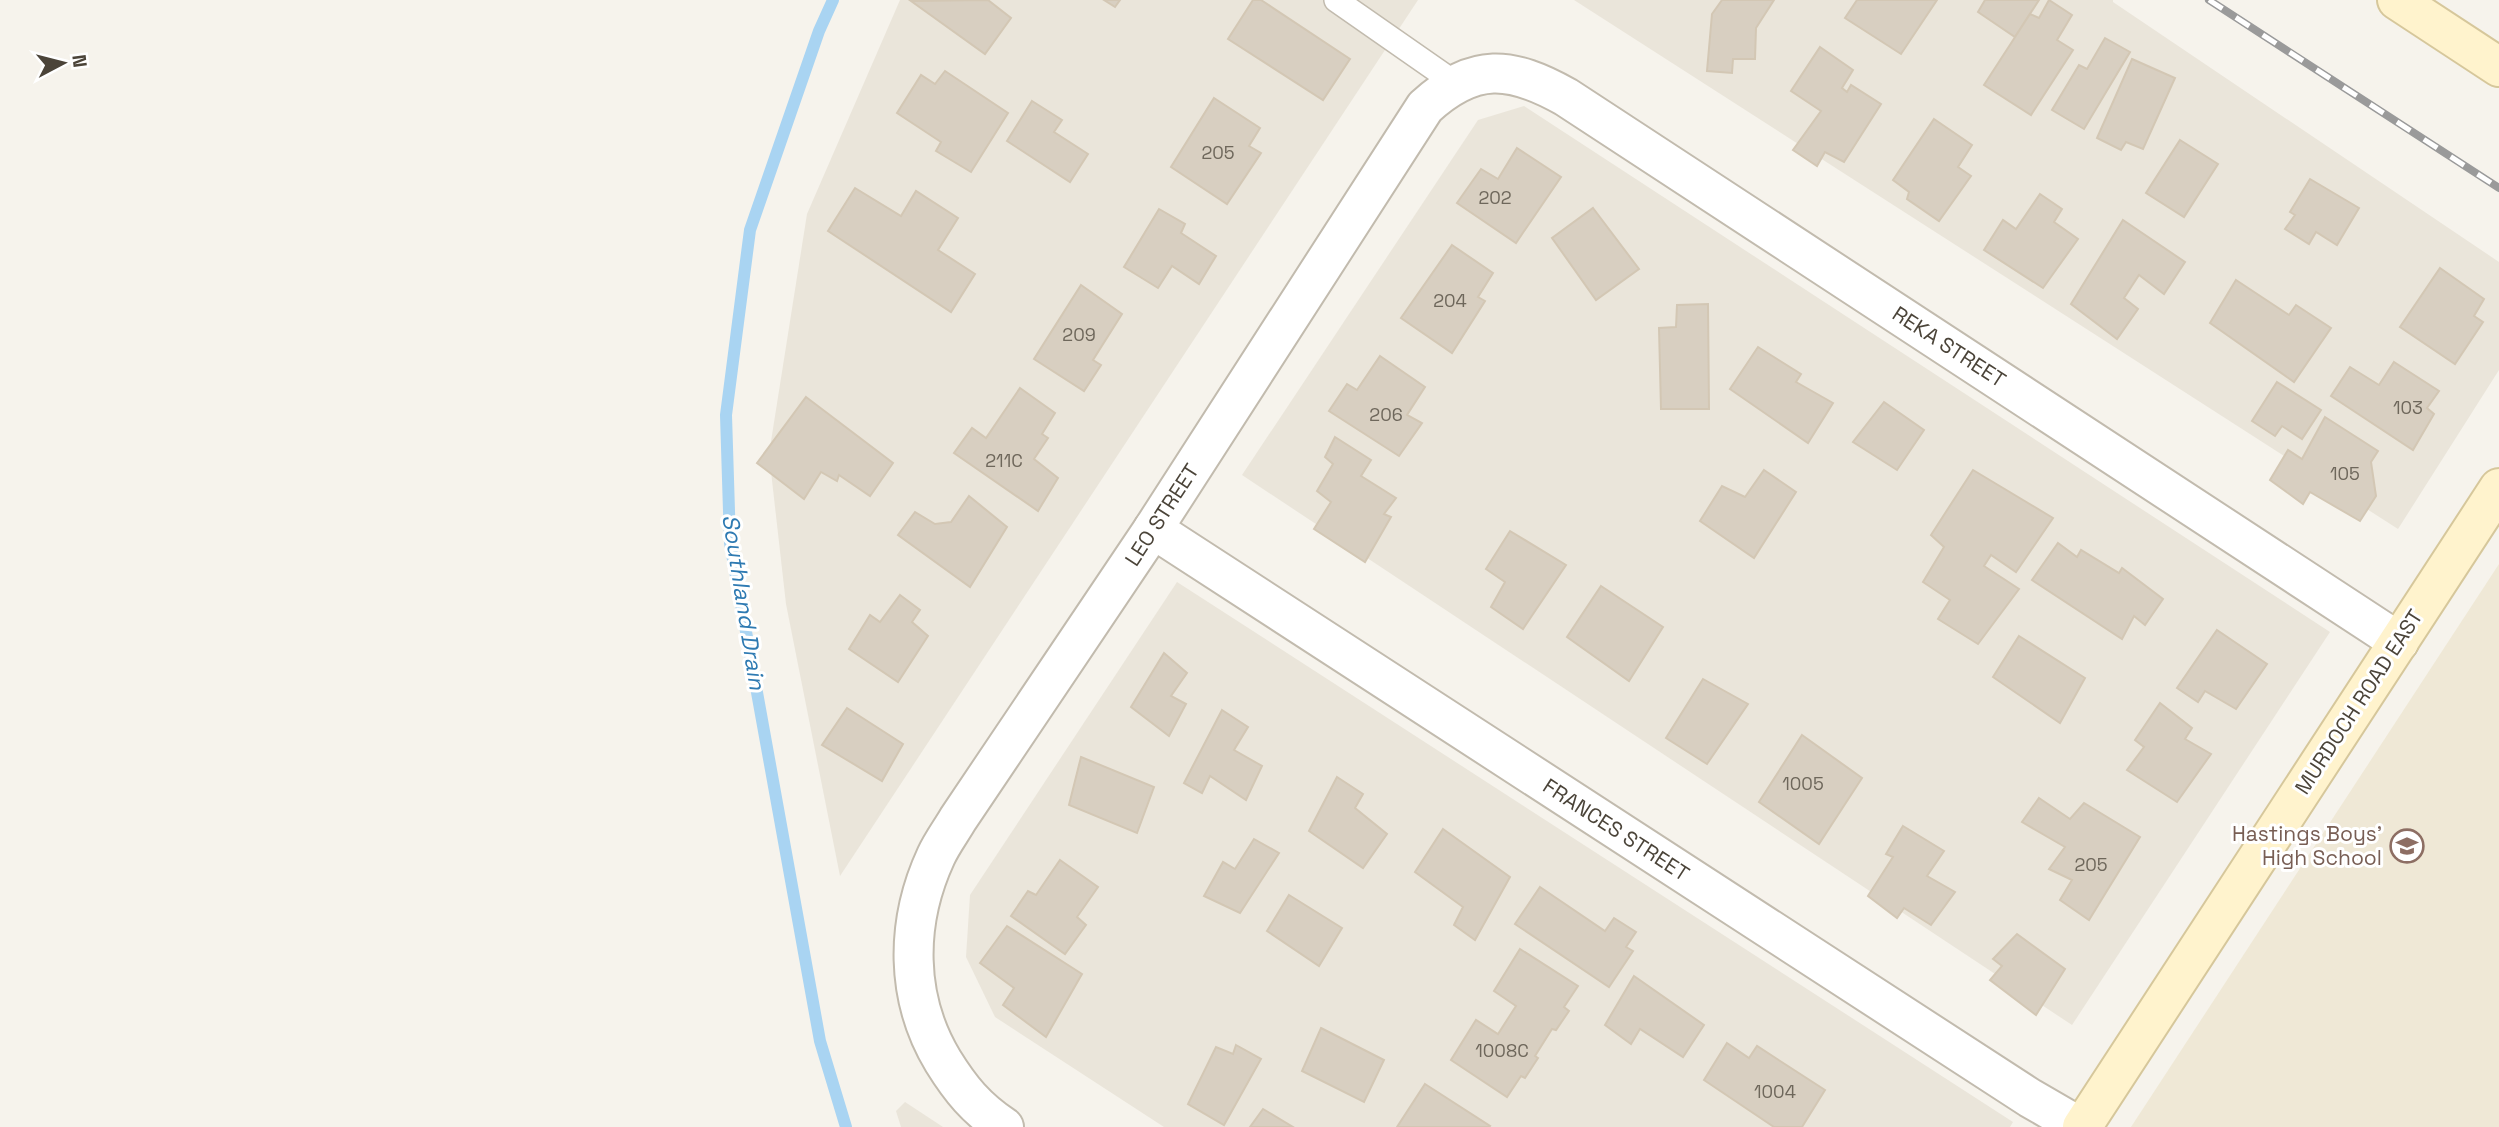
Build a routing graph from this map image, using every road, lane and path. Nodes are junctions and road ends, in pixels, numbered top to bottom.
1 (1336, 0) edge
2 (2397, 0) edge
3 (2499, 67) edge
4 (1491, 73) joint
5 (1454, 83) junction
6 (2499, 488) edge
7 (1153, 529) junction
8 (2399, 642) junction
9 (1004, 1127) edge
10 (2081, 1127) edge

1 - 5 lane
2 - 3 street
4 - 5 street, LEO STREET
4 - 8 street, REKA STREET
5 - 7 street, LEO STREET
6 - 8 street, MURDOCH ROAD EAST
7 - 9 street, LEO STREET
7 - 10 street, FRANCES STREET
8 - 10 street, MURDOCH ROAD EAST

